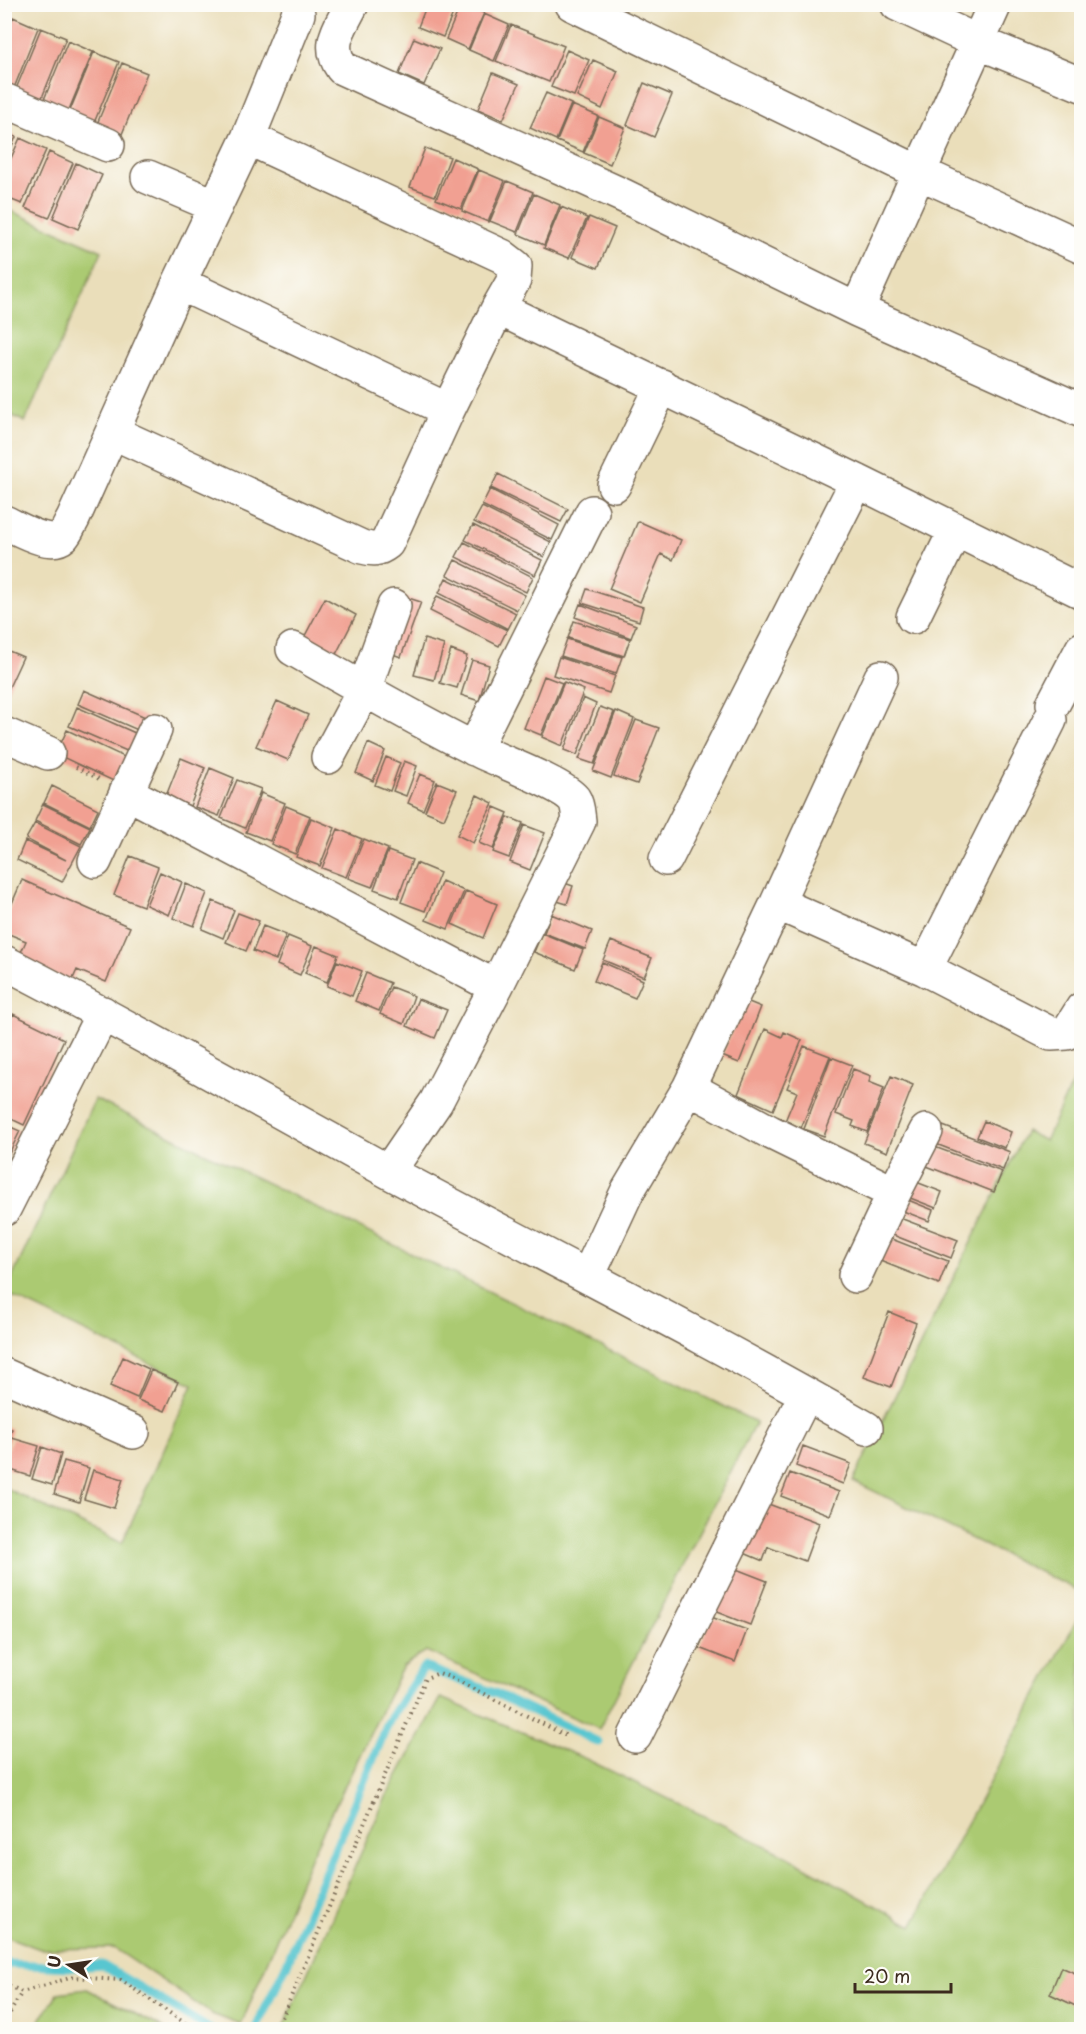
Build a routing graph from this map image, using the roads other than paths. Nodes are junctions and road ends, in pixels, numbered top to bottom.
1 (572, 4) edge
2 (897, 4) edge
3 (995, 4) edge
4 (289, 9) edge
5 (345, 19) edge
6 (978, 42) junction
7 (1082, 85) edge
8 (4, 100) edge
9 (249, 138) junction
10 (108, 145) dead end
11 (920, 173) junction
12 (148, 177) dead end
13 (216, 206) junction
14 (1082, 247) edge
15 (179, 283) junction
16 (498, 308) junction
17 (857, 310) junction
18 (662, 386) junction
19 (448, 410) junction
20 (1082, 411) edge
21 (112, 432) junction
22 (857, 481) junction
23 (614, 485) dead end
24 (592, 512) dead end
25 (4, 522) edge
26 (955, 531) junction
27 (1082, 592) edge
28 (394, 606) dead end
29 (914, 617) dead end
30 (293, 649) dead end
31 (1082, 649) edge
32 (881, 677) dead end
33 (364, 690) junction
34 (155, 730) dead end
35 (4, 734) edge
36 (474, 749) junction
37 (48, 753) road end
38 (328, 757) dead end
39 (126, 792) junction
40 (666, 859) dead end
41 (95, 861) dead end
42 (777, 903) junction
43 (4, 962) edge
44 (925, 969) junction
45 (496, 987) junction
46 (1082, 1009) edge
47 (103, 1013) junction
48 (689, 1089) junction
49 (926, 1131) dead end
50 (389, 1171) junction
51 (894, 1193) junction
52 (4, 1209) edge
53 (588, 1276) junction
54 (855, 1276) dead end
55 (4, 1375) edge
56 (806, 1394) junction
57 (866, 1428) dead end
58 (133, 1432) dead end
59 (635, 1736) dead end

1 - 11 street
2 - 6 street
3 - 6 street
4 - 5 street
4 - 9 street
5 - 17 street
6 - 7 street
6 - 11 street
8 - 10 street
9 - 13 street
9 - 16 street
11 - 14 street
11 - 17 street
12 - 13 street
13 - 15 street
15 - 19 street
15 - 21 street
16 - 18 street
16 - 19 street
17 - 20 street
18 - 22 street
18 - 23 street
19 - 21 street
21 - 25 street
22 - 26 street
22 - 40 street
24 - 36 street
26 - 27 street
26 - 29 street
28 - 33 street
30 - 33 street
31 - 44 street
32 - 42 street
33 - 36 street
33 - 38 street
34 - 39 street
35 - 37 street
36 - 45 street
39 - 41 street
39 - 45 street
42 - 44 street
42 - 48 street
43 - 47 street
44 - 46 street
45 - 50 street
47 - 50 street
47 - 52 street
48 - 51 street
48 - 53 street
49 - 51 street
50 - 53 street
51 - 54 street
53 - 56 street
55 - 58 street
56 - 57 street
56 - 59 street

